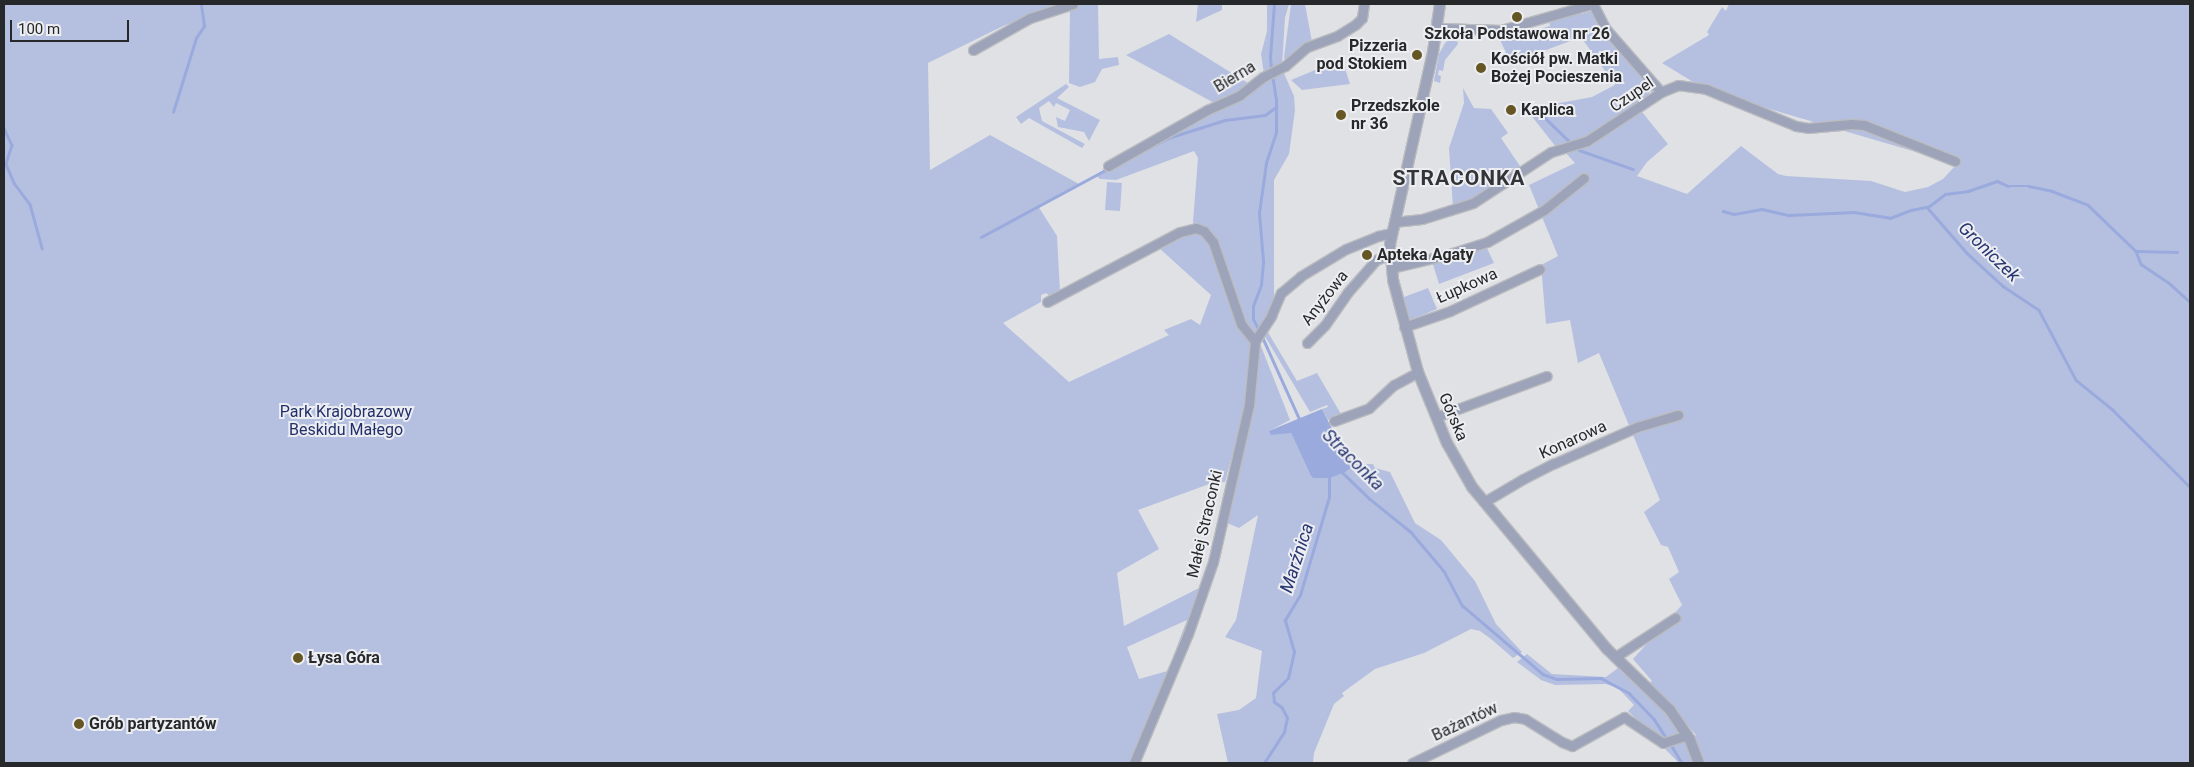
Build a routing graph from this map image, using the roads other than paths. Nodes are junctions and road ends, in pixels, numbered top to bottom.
1 (1073, 4) edge
2 (1364, 4) edge
3 (1440, 4) edge
4 (1593, 4) edge
5 (1438, 28) junction
6 (973, 50) dead end
7 (1661, 92) junction
8 (1955, 161) dead end
9 (1108, 166) dead end
10 (1584, 178) dead end
11 (1394, 222) junction
12 (1391, 234) junction
13 (1390, 254) junction
14 (1391, 268) junction
15 (1540, 268) dead end
16 (1047, 302) dead end
17 (1404, 327) junction
18 (1256, 339) junction
19 (1307, 343) dead end
20 (1418, 372) junction
21 (1547, 376) dead end
22 (1678, 415) dead end
23 (1436, 417) junction
24 (1334, 421) dead end
25 (1484, 502) junction
26 (1674, 618) dead end
27 (1615, 657) junction
28 (1687, 735) junction
29 (1134, 763) edge
30 (1412, 763) edge
31 (1699, 763) edge

1 - 6 street
2 - 9 street, Bierna
3 - 5 street, Górska
4 - 5 street
4 - 7 street
5 - 11 street, Górska
7 - 8 street, Czupel
7 - 11 street, Czupel
10 - 14 street
11 - 12 street, Górska
12 - 13 street, Górska
12 - 18 street
13 - 14 street, Górska
13 - 19 street, Anyżowa
14 - 17 street, Górska
15 - 17 street, Łupkowa
16 - 18 street
17 - 20 street, Górska
18 - 29 street, Małej Straconki
20 - 23 street, Górska
20 - 24 street
21 - 23 street
22 - 25 street, Konarowa
23 - 25 street, Górska
25 - 27 street, Górska
26 - 27 street
27 - 28 street, Górska
28 - 30 street, Bażantów
28 - 31 street, Górska

